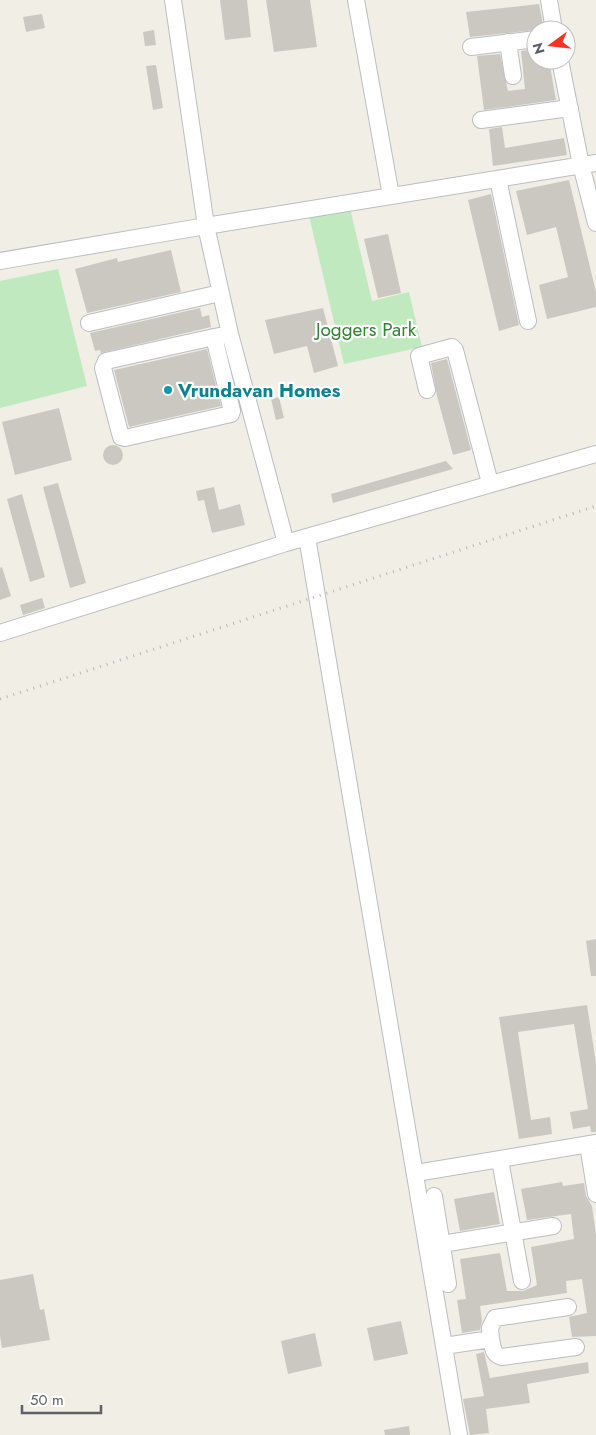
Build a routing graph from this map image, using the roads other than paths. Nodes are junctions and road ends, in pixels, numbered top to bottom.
1 (173, 0) edge
2 (356, 0) edge
3 (549, 0) edge
4 (552, 20) edge
5 (526, 40) edge
6 (508, 42) junction
7 (471, 47) dead end
8 (562, 70) edge
9 (513, 76) dead end
10 (570, 108) junction
11 (481, 120) dead end
12 (589, 164) edge
13 (498, 179) junction
14 (391, 196) junction
15 (596, 223) edge
16 (206, 226) junction
17 (0, 261) edge
18 (220, 294) junction
19 (528, 321) dead end
20 (89, 323) dead end
21 (222, 336) junction
22 (427, 390) dead end
23 (246, 394) junction
24 (229, 398) junction
25 (596, 454) edge
26 (490, 483) junction
27 (307, 538) junction
28 (286, 543) junction
29 (0, 633) edge
30 (592, 1144) edge
31 (500, 1160) junction
32 (416, 1174) junction
33 (596, 1194) edge
34 (434, 1196) dead end
35 (553, 1226) dead end
36 (513, 1232) junction
37 (442, 1244) junction
38 (522, 1281) dead end
39 (448, 1284) dead end
40 (568, 1307) dead end
41 (491, 1339) junction
42 (444, 1346) junction
43 (576, 1347) dead end
44 (459, 1435) edge

1 - 16 street
2 - 14 street
3 - 4 street
5 - 6 street
6 - 7 street
6 - 9 street
8 - 10 street
10 - 11 street
10 - 12 street
12 - 13 street
12 - 15 street
13 - 14 street
13 - 19 street
14 - 16 street
16 - 17 street
16 - 18 street
18 - 20 street
18 - 21 street
21 - 23 street
21 - 24 street
21 - 24 street
22 - 26 street
23 - 24 street
23 - 28 street
25 - 26 street
26 - 27 street
27 - 28 street
27 - 32 street
28 - 29 street
30 - 31 street
30 - 33 street
31 - 32 street
31 - 36 street
32 - 42 street
34 - 37 street
35 - 36 street
36 - 37 street
36 - 38 street
37 - 39 street
40 - 41 street
41 - 42 street
41 - 43 street
42 - 44 street

